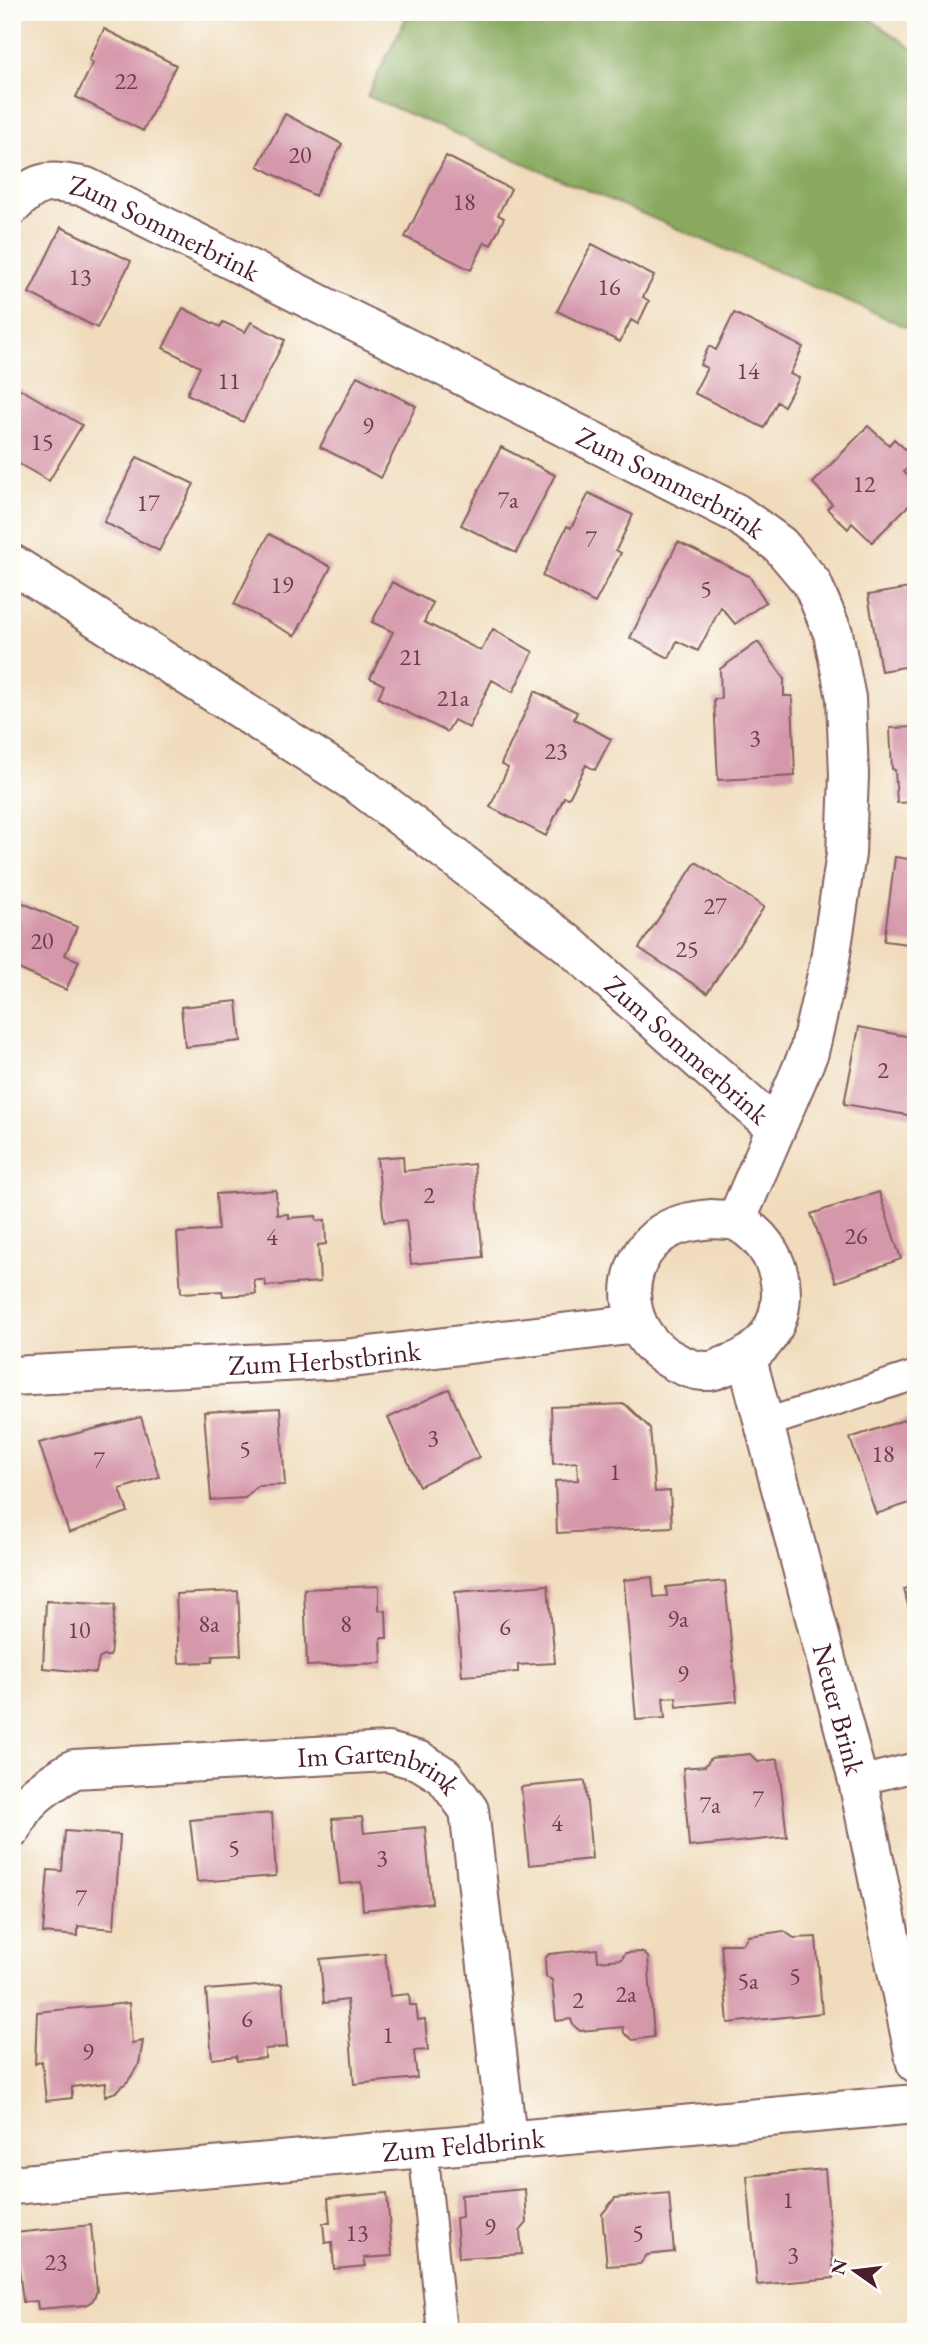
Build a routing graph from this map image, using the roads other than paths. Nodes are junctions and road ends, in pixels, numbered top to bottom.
1 (12, 206) edge
2 (12, 564) edge
3 (776, 1128) junction
4 (736, 1221) junction
5 (637, 1324) junction
6 (747, 1359) junction
7 (916, 1375) edge
8 (12, 1376) edge
9 (766, 1423) junction
10 (916, 1767) edge
11 (858, 1781) junction
12 (12, 1829) edge
13 (916, 2063) edge
14 (916, 2104) edge
15 (507, 2139) junction
16 (423, 2147) junction
17 (12, 2185) edge
18 (442, 2332) edge

1 - 3 street, Zum Sommerbrink
2 - 3 street, Zum Sommerbrink
3 - 4 street, Zum Sommerbrink
4 - 5 street
4 - 6 street
5 - 6 street
5 - 8 street, Zum Herbstbrink
6 - 9 street, Neuer Brink
7 - 9 lane
9 - 11 street, Neuer Brink
10 - 11 lane
11 - 13 street, Neuer Brink
12 - 15 street, Im Gartenbrink
14 - 15 street, Zum Feldbrink
15 - 16 street, Zum Feldbrink
16 - 17 street, Zum Feldbrink
16 - 18 lane

